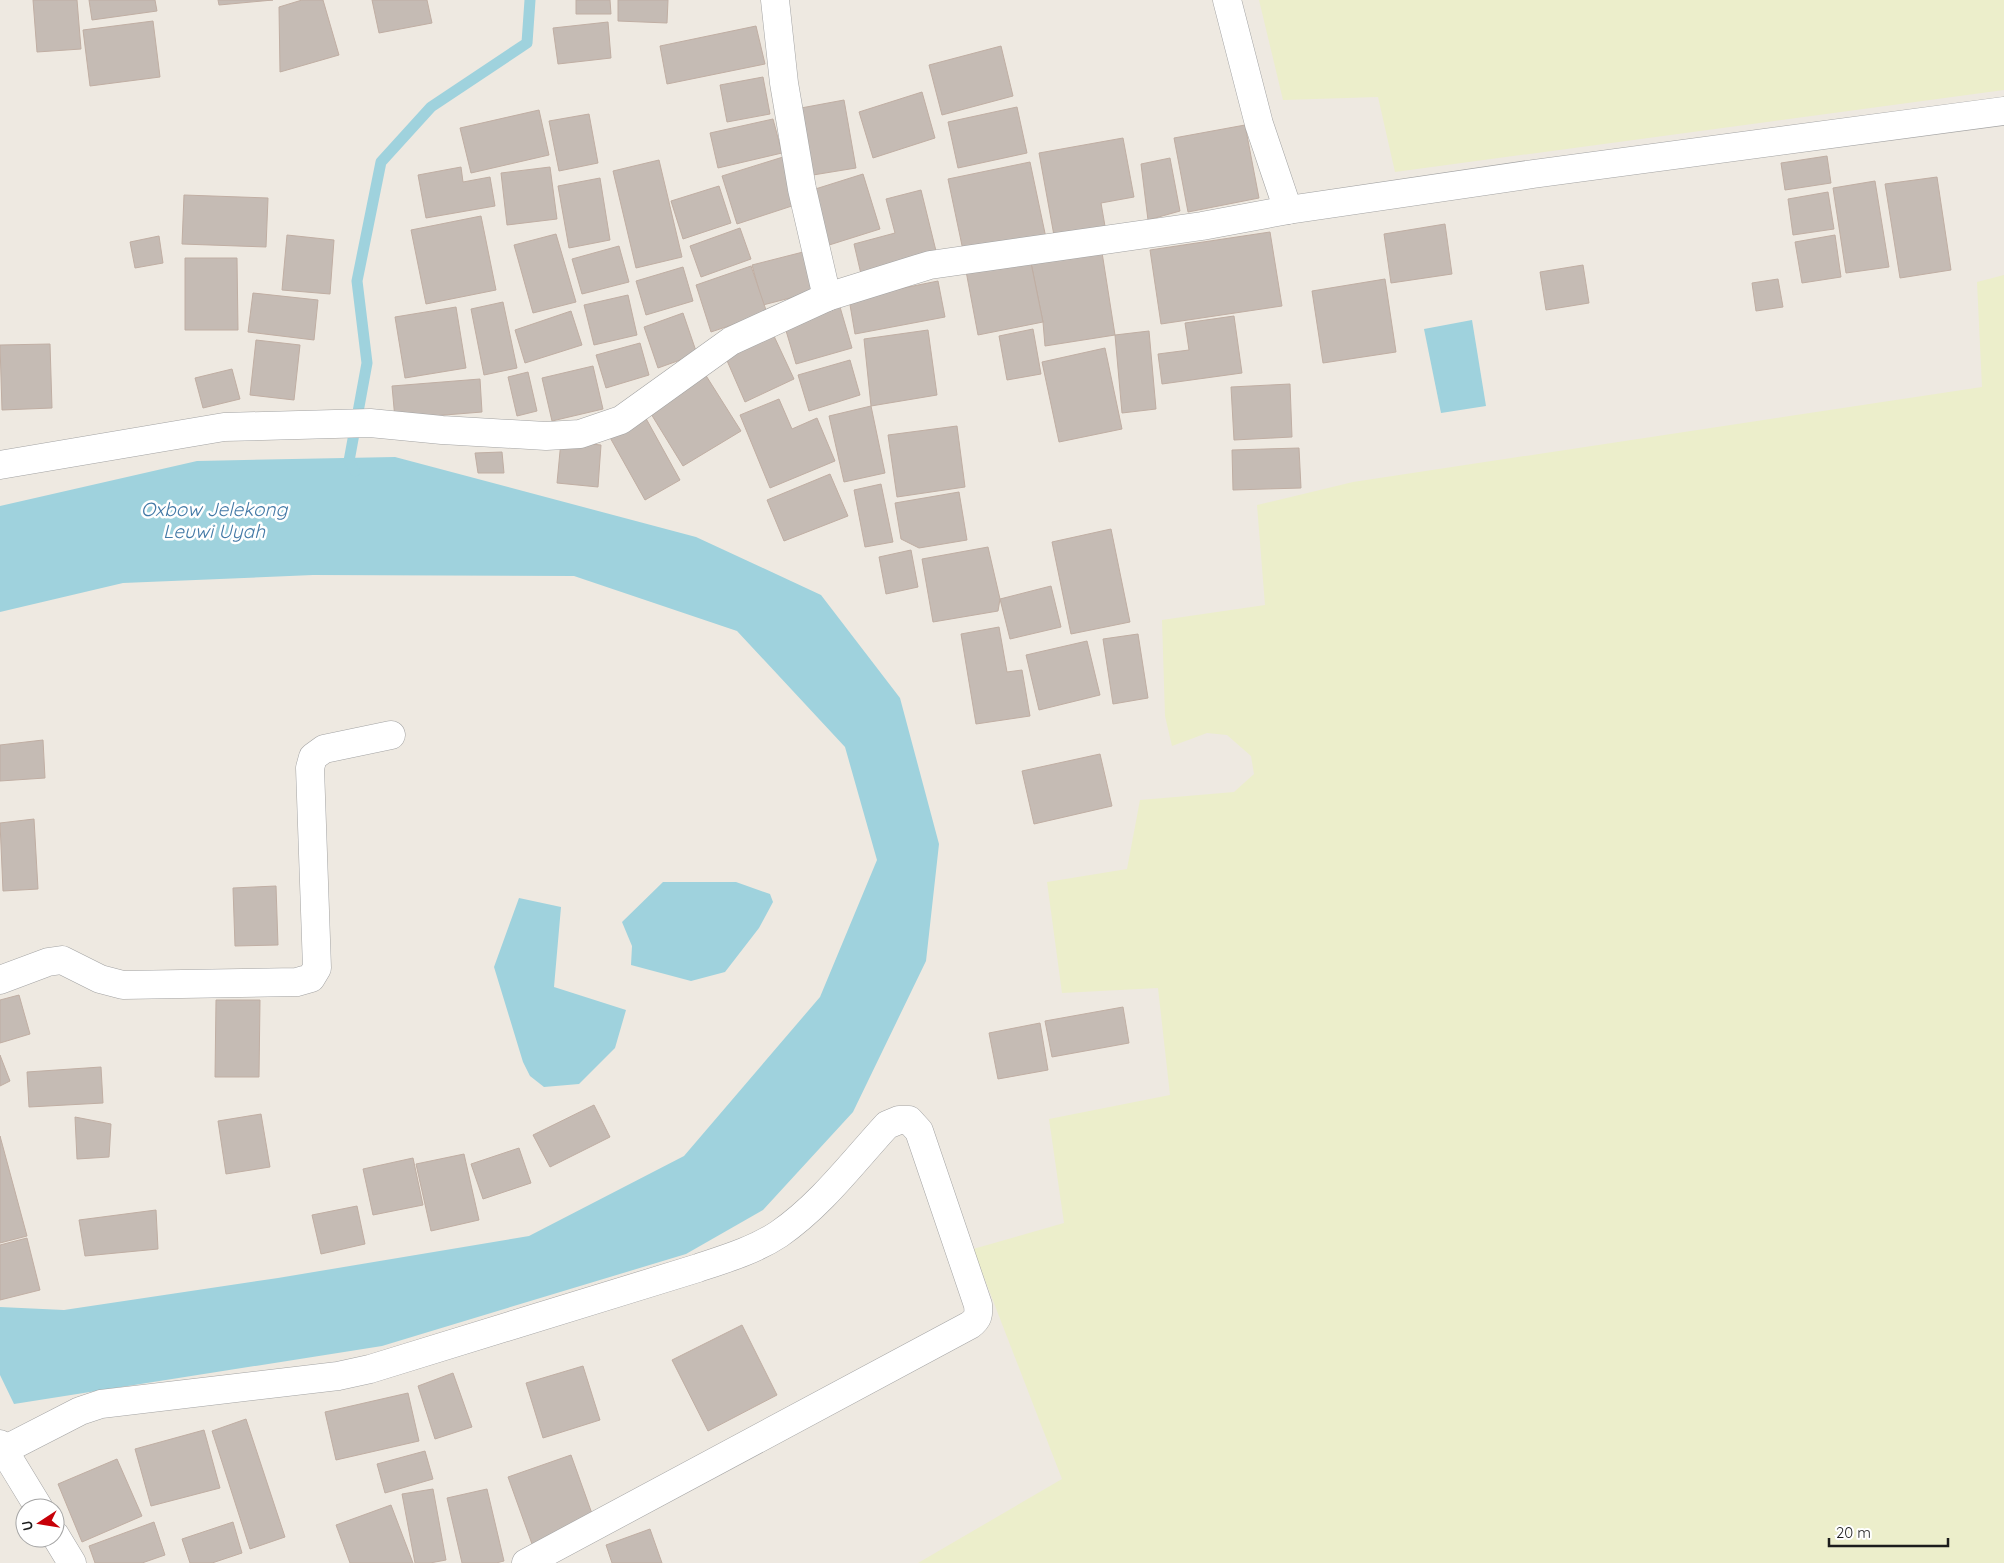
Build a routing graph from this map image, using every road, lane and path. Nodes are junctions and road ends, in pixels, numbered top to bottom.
1 (775, 0) edge
2 (1227, 0) edge
3 (2004, 111) edge
4 (1288, 210) junction
5 (827, 297) junction
6 (0, 465) edge
7 (391, 735) dead end
8 (0, 980) edge
9 (2, 1447) edge
10 (33, 1498) edge
11 (63, 1548) edge
12 (72, 1563) edge
13 (526, 1563) edge

1 - 5 street
2 - 4 street
3 - 4 street
4 - 5 street
5 - 6 street
7 - 8 street
9 - 10 street
9 - 13 street
11 - 12 street

